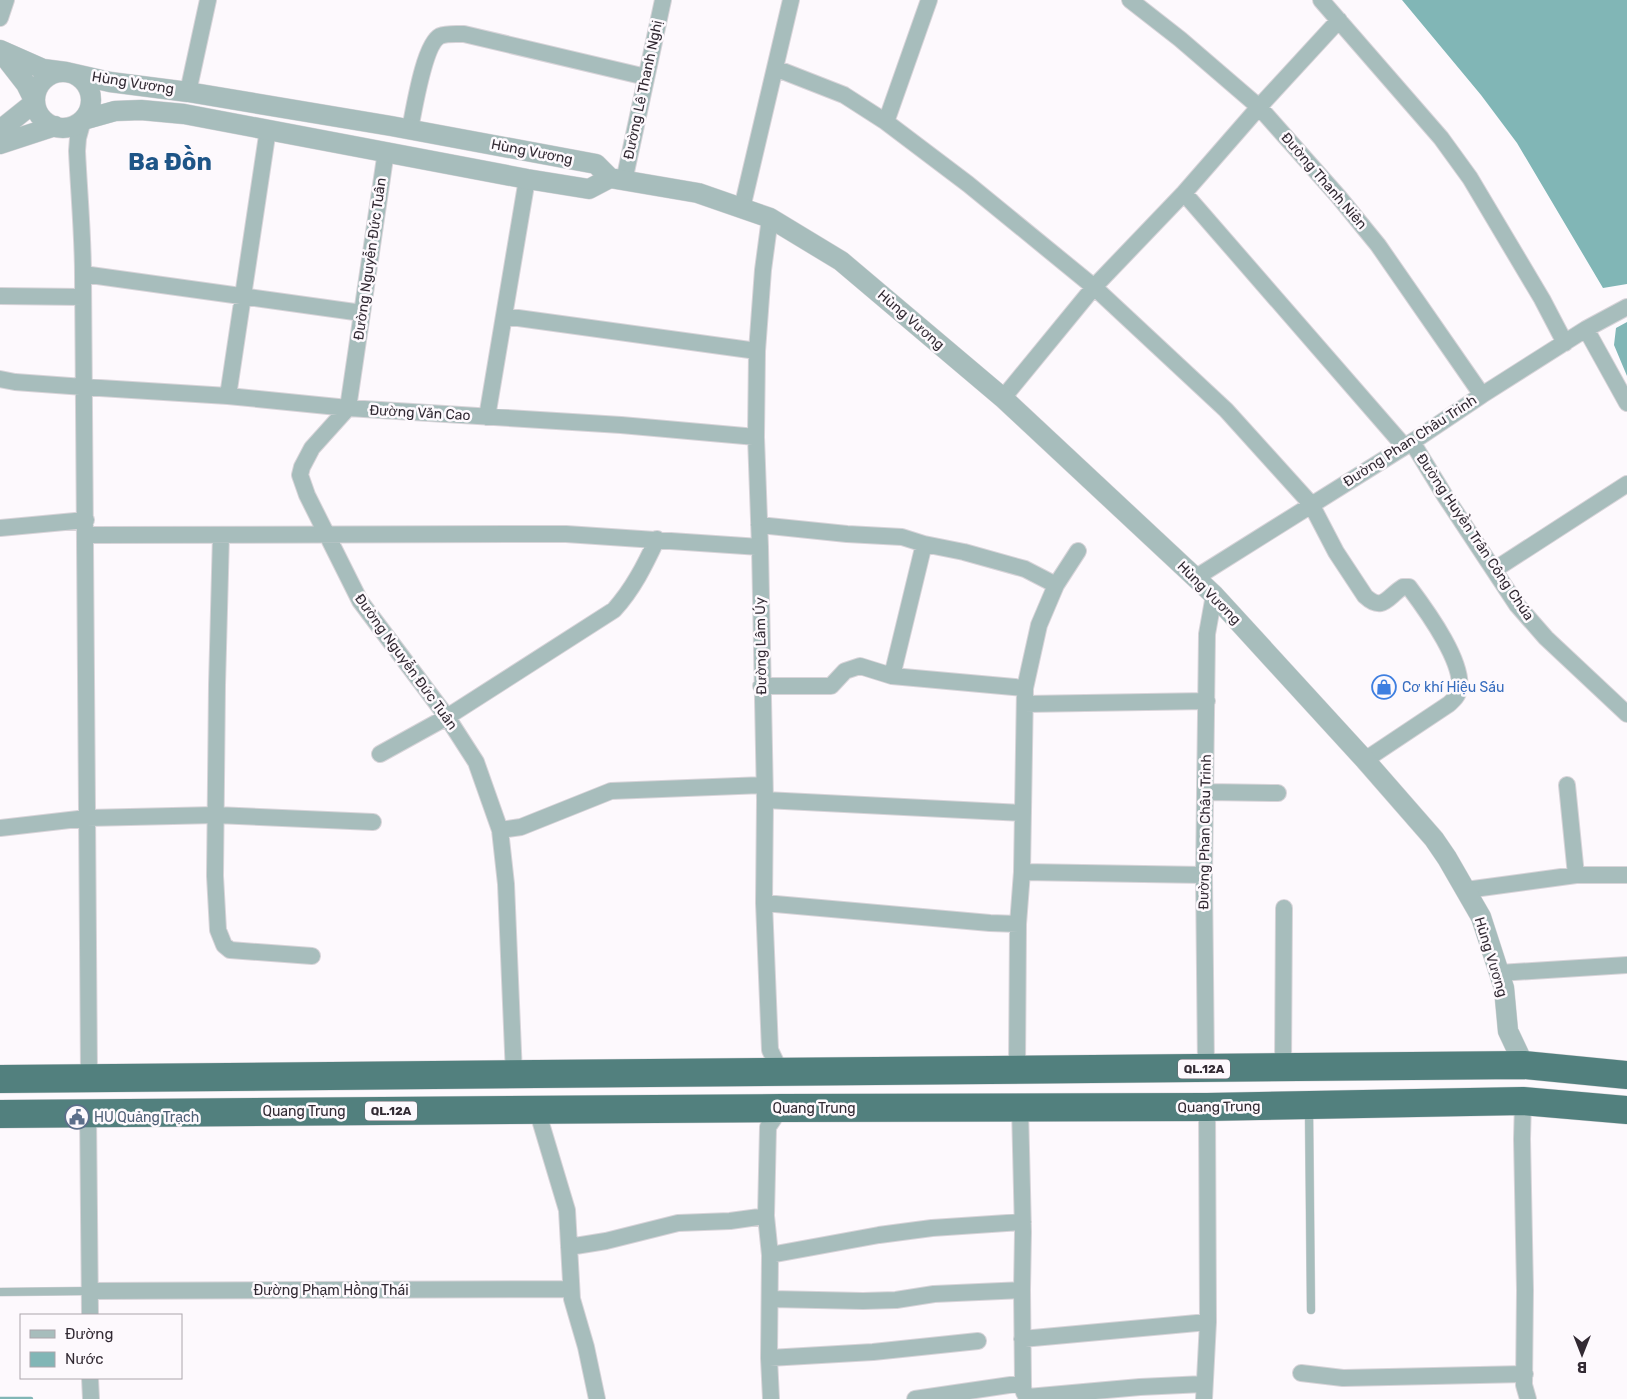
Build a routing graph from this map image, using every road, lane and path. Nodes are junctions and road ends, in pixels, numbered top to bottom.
1 (6, 0) edge
2 (208, 0) edge
3 (663, 0) edge
4 (791, 0) edge
5 (929, 0) edge
6 (1130, 0) edge
7 (1320, 0) edge
8 (0, 18) edge
9 (1339, 20) junction
10 (0, 50) edge
11 (775, 68) junction
12 (66, 72) junction
13 (646, 77) junction
14 (188, 92) junction
15 (36, 102) junction
16 (1259, 107) junction
17 (83, 120) junction
18 (886, 122) junction
19 (59, 127) junction
20 (401, 128) junction
21 (268, 129) junction
22 (0, 130) edge
23 (0, 144) edge
24 (77, 151) junction
25 (386, 151) junction
26 (527, 179) junction
27 (617, 179) junction
28 (1184, 193) junction
29 (742, 208) junction
30 (770, 218) junction
31 (83, 274) junction
32 (1094, 287) junction
33 (0, 296) edge
34 (243, 296) junction
35 (83, 297) junction
36 (1627, 307) edge
37 (362, 313) junction
38 (504, 316) junction
39 (1586, 329) junction
40 (1565, 343) junction
41 (757, 351) junction
42 (0, 379) edge
43 (84, 387) junction
44 (1482, 395) junction
45 (228, 396) junction
46 (1003, 398) junction
47 (1627, 403) edge
48 (348, 408) junction
49 (487, 417) junction
50 (756, 437) junction
51 (1408, 444) junction
52 (1627, 484) edge
53 (1311, 504) junction
54 (759, 525) junction
55 (0, 528) edge
56 (86, 528) junction
57 (221, 535) junction
58 (327, 535) junction
59 (657, 540) junction
60 (924, 544) junction
61 (760, 547) junction
62 (1078, 551) dead end
63 (1494, 570) junction
64 (1195, 578) junction
65 (1056, 585) junction
66 (1214, 595) junction
67 (892, 676) junction
68 (761, 686) junction
69 (1025, 696) junction
70 (1206, 701) junction
71 (1627, 714) edge
72 (447, 717) junction
73 (380, 754) dead end
74 (1365, 760) junction
75 (1567, 786) dead end
76 (1206, 792) junction
77 (764, 793) junction
78 (1278, 794) dead end
79 (1023, 813) junction
80 (216, 815) junction
81 (86, 818) junction
82 (373, 822) dead end
83 (0, 828) edge
84 (500, 830) junction
85 (1022, 872) junction
86 (1204, 875) junction
87 (1576, 875) junction
88 (1627, 875) edge
89 (1466, 890) junction
90 (764, 904) junction
91 (1284, 908) dead end
92 (1018, 924) junction
93 (312, 956) dead end
94 (1627, 965) edge
95 (1499, 973) junction
96 (1524, 1065) junction
97 (1283, 1068) junction
98 (1206, 1069) junction
99 (1017, 1071) junction
100 (781, 1073) junction
101 (1627, 1074) edge
102 (514, 1075) junction
103 (89, 1078) junction
104 (0, 1079) edge
105 (1523, 1101) junction
106 (1309, 1105) junction
107 (1207, 1107) junction
108 (781, 1108) junction
109 (1020, 1108) junction
110 (537, 1110) junction
111 (1627, 1110) edge
112 (88, 1113) junction
113 (0, 1114) edge
114 (766, 1216) junction
115 (1023, 1222) junction
116 (569, 1247) junction
117 (770, 1255) junction
118 (571, 1289) junction
119 (90, 1290) junction
120 (1022, 1290) junction
121 (0, 1292) edge
122 (771, 1300) junction
123 (1310, 1310) dead end
124 (90, 1314) edge
125 (1208, 1322) junction
126 (1022, 1338) junction
127 (978, 1341) dead end
128 (769, 1358) junction
129 (1300, 1373) dead end
130 (1525, 1374) junction
131 (90, 1379) edge
132 (1023, 1383) junction
133 (1204, 1392) edge
134 (1036, 1398) edge
135 (90, 1399) edge
136 (597, 1399) edge
137 (771, 1399) edge
138 (915, 1399) edge
139 (1528, 1399) edge

1 - 8 street
2 - 14 street
3 - 13 street, Đường Lê Thanh Nghị
4 - 11 street
5 - 18 street
6 - 16 street, Đường Thanh Niên
7 - 9 street
9 - 16 street
9 - 40 street
10 - 12 street, Hùng Vương
10 - 15 street
11 - 18 street
11 - 29 street
12 - 14 street, Hùng Vương
12 - 15 street
12 - 17 street
13 - 20 street
13 - 27 street, Đường Lê Thanh Nghị
14 - 20 street, Hùng Vương
15 - 19 street
15 - 22 street
16 - 28 street
16 - 44 street, Đường Thanh Niên
17 - 19 street, Hùng Vương
17 - 21 street, Hùng Vương
17 - 24 street
18 - 32 street
19 - 23 street, Hùng Vương
19 - 24 street
20 - 25 street
20 - 27 street, Hùng Vương
21 - 25 street, Hùng Vương
21 - 34 street
24 - 31 street
25 - 26 street, Hùng Vương
25 - 37 street, Đường Nguyễn Đức Tuân
26 - 27 street, Hùng Vương
26 - 38 street
27 - 29 street, Hùng Vương
28 - 32 street
28 - 51 street, Đường Huyền Trân Công Chúa
29 - 30 street, Hùng Vương
30 - 41 street, Đường Lâm Úy
30 - 46 street, Hùng Vương
31 - 34 street
31 - 35 street
32 - 46 street
32 - 53 street
33 - 35 street
34 - 37 street
34 - 45 street
35 - 43 street
36 - 39 street, Đường Phan Châu Trinh
37 - 48 street, Đường Nguyễn Đức Tuân
38 - 41 street
38 - 49 street
39 - 40 street, Đường Phan Châu Trinh
39 - 47 street
40 - 44 street, Đường Phan Châu Trinh
41 - 50 street, Đường Lâm Úy
42 - 43 street, Đường Văn Cao
43 - 45 street, Đường Văn Cao
43 - 56 street
44 - 51 street, Đường Phan Châu Trinh
45 - 48 street, Đường Văn Cao
46 - 64 street, Hùng Vương
48 - 49 street, Đường Văn Cao
48 - 58 street, Đường Nguyễn Đức Tuân
49 - 50 street, Đường Văn Cao
50 - 54 street, Đường Lâm Úy
51 - 53 street, Đường Phan Châu Trinh
51 - 63 street, Đường Huyền Trân Công Chúa
52 - 63 street
53 - 64 street, Đường Phan Châu Trinh
53 - 74 street
54 - 60 street
54 - 61 street, Đường Lâm Úy
55 - 56 street
56 - 57 street
56 - 81 street
57 - 58 street
57 - 80 street
58 - 59 street
58 - 72 street, Đường Nguyễn Đức Tuân
59 - 61 street
59 - 72 street
60 - 65 street
60 - 67 street
61 - 68 street, Đường Lâm Úy
62 - 65 street
63 - 71 street, Đường Huyền Trân Công Chúa
64 - 66 street, Hùng Vương
65 - 69 street
66 - 70 street, Đường Phan Châu Trinh
66 - 74 street, Hùng Vương
67 - 68 street
67 - 69 street
68 - 77 street, Đường Lâm Úy
69 - 70 street
69 - 79 street
70 - 76 street, Đường Phan Châu Trinh
72 - 73 street
72 - 84 street, Đường Nguyễn Đức Tuân
74 - 89 street, Hùng Vương
75 - 87 street
76 - 78 street
76 - 86 street, Đường Phan Châu Trinh
77 - 79 street
77 - 84 street
77 - 90 street, Đường Lâm Úy
79 - 85 street
80 - 81 street
80 - 82 street
80 - 93 street
81 - 83 street
81 - 103 street
84 - 102 street, Đường Nguyễn Đức Tuân
85 - 86 street
85 - 92 street
86 - 98 street, Đường Phan Châu Trinh
87 - 88 street
87 - 89 street
89 - 95 street, Hùng Vương
90 - 92 street
90 - 100 street, Đường Lâm Úy
91 - 97 street
92 - 99 street
94 - 95 street
95 - 96 street, Hùng Vương
96 - 97 highway, QL.12A
96 - 101 highway, QL.12A
96 - 105 highway
97 - 98 highway, QL.12A
98 - 99 highway, QL.12A
98 - 107 highway
99 - 100 highway, QL.12A
100 - 102 highway, QL.12A
100 - 108 highway
102 - 103 highway, QL.12A
103 - 104 highway, QL.12A
103 - 112 highway
105 - 106 highway, Quang Trung / QL.12A
105 - 111 highway, Quang Trung / QL.12A
105 - 130 street
106 - 107 highway, Quang Trung / QL.12A
106 - 123 lane
107 - 109 highway, Quang Trung / QL.12A
107 - 125 street
108 - 109 highway, Quang Trung / QL.12A
108 - 110 highway, Quang Trung / QL.12A
108 - 114 street
109 - 115 street
110 - 112 highway, Quang Trung / QL.12A
110 - 116 street
112 - 113 highway, Quang Trung / QL.12A
112 - 119 street
114 - 116 street
114 - 117 street
115 - 117 street
115 - 120 street
116 - 118 street
117 - 122 street
118 - 119 street, Đường Phạm Hồng Thái
118 - 136 street
119 - 121 lane
119 - 124 street
120 - 122 street
120 - 126 street
122 - 128 street
125 - 126 street
125 - 133 street
126 - 132 street
127 - 128 street
128 - 137 street
129 - 130 street
130 - 139 street
131 - 135 street
132 - 134 street
132 - 138 street
133 - 134 street

